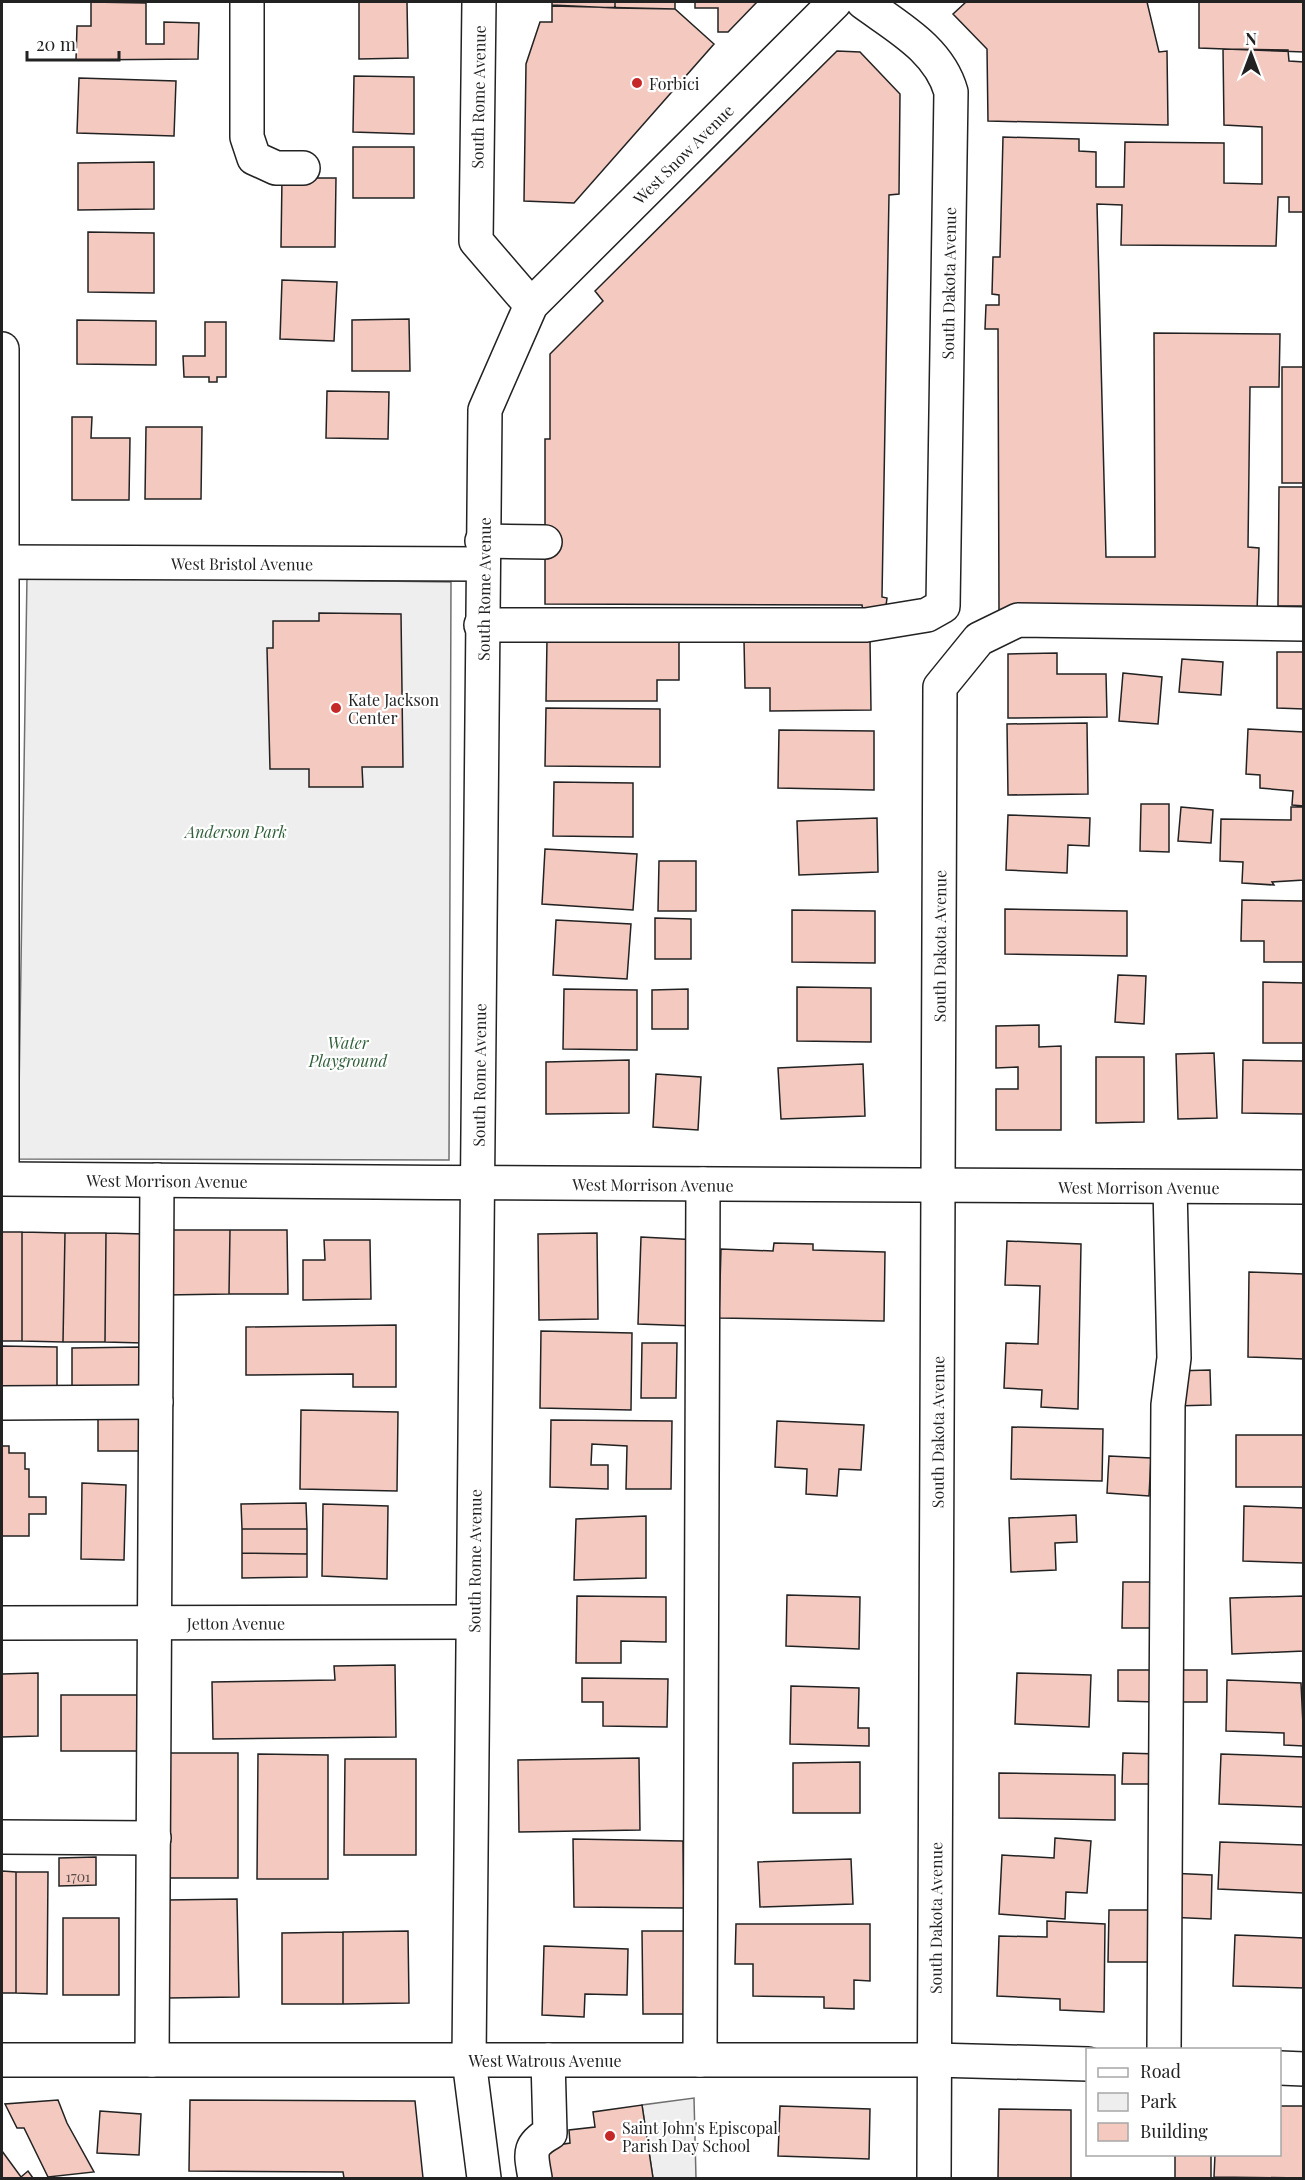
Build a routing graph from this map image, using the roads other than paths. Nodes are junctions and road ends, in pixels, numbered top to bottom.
1 (247, 2) edge
2 (479, 2) edge
3 (835, 2) edge
4 (863, 2) edge
5 (303, 168) dead end
6 (531, 305) junction
7 (2, 349) edge
8 (544, 542) dead end
9 (482, 552) junction
10 (2, 562) edge
11 (1304, 624) edge
12 (481, 625) junction
13 (2, 1163) edge
14 (2, 1179) edge
15 (157, 1180) junction
16 (477, 1181) junction
17 (703, 1184) junction
18 (1170, 1187) junction
19 (1304, 1187) edge
20 (936, 1188) junction
21 (2, 1402) edge
22 (156, 1402) junction
23 (472, 1622) junction
24 (2, 1623) edge
25 (155, 1623) junction
26 (2, 1837) edge
27 (154, 1839) junction
28 (1164, 2048) edge
29 (2, 2060) edge
30 (152, 2060) junction
31 (469, 2060) junction
32 (548, 2060) junction
33 (699, 2060) junction
34 (935, 2060) junction
35 (1086, 2064) edge
36 (1281, 2068) edge
37 (1304, 2069) edge
38 (484, 2178) edge
39 (535, 2178) edge
40 (934, 2178) edge

1 - 5 street
2 - 6 street, South Rome Avenue
3 - 6 street, West Snow Avenue
4 - 12 street, South Dakota Avenue
6 - 9 street, South Rome Avenue
7 - 10 street
8 - 9 street, West Bristol Avenue
9 - 10 street, West Bristol Avenue
9 - 12 street, South Rome Avenue
10 - 13 street
11 - 20 street, South Dakota Avenue
12 - 16 street, South Rome Avenue
14 - 15 street, West Morrison Avenue
15 - 16 street, West Morrison Avenue
15 - 22 street
16 - 17 street, West Morrison Avenue
16 - 23 street, South Rome Avenue
17 - 20 street, West Morrison Avenue
17 - 33 street
18 - 19 street, West Morrison Avenue
18 - 20 street, West Morrison Avenue
18 - 28 street
20 - 34 street, South Dakota Avenue
21 - 22 street
22 - 25 street
23 - 25 street, Jetton Avenue
23 - 31 street, South Rome Avenue
24 - 25 street, Jetton Avenue
25 - 27 street
26 - 27 street
27 - 30 street
29 - 30 street, West Watrous Avenue
30 - 31 street, West Watrous Avenue
31 - 32 street, West Watrous Avenue
31 - 38 street, South Rome Avenue
32 - 33 street, West Watrous Avenue
32 - 39 street
33 - 34 street, West Watrous Avenue
34 - 35 street, West Watrous Avenue
34 - 40 street, South Dakota Avenue
36 - 37 street

